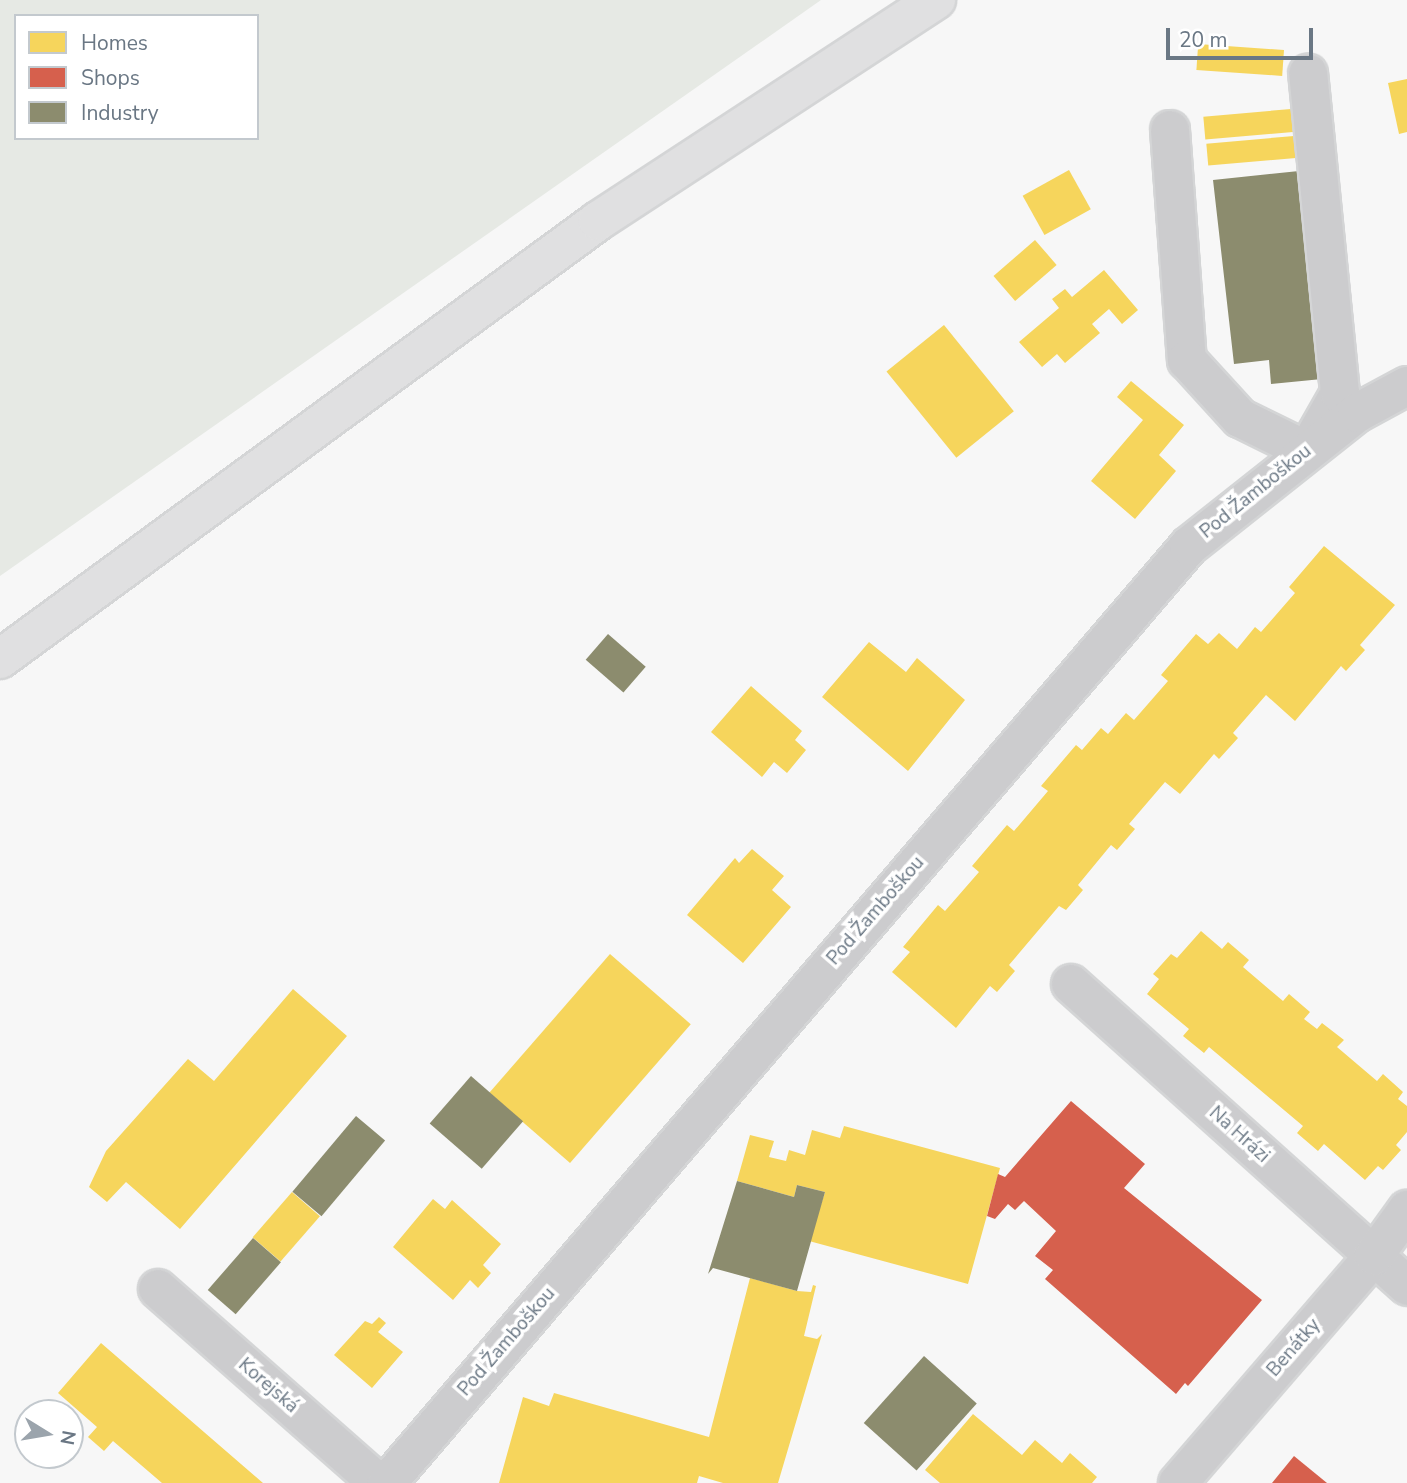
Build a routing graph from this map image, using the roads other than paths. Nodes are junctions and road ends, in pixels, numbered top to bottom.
1 (936, 0) edge
2 (1308, 74) dead end
3 (1170, 130) dead end
4 (1407, 386) edge
5 (1307, 451) junction
6 (0, 659) edge
7 (1071, 984) dead end
8 (1407, 1210) edge
9 (1374, 1256) junction
10 (1407, 1286) edge
11 (158, 1290) dead end
12 (378, 1483) edge
13 (387, 1483) edge
14 (1178, 1483) edge

1 - 6 main road
2 - 5 street
3 - 5 street
4 - 5 street, Pod Žamboškou
5 - 13 street, Pod Žamboškou
7 - 9 street, Na Hrázi
8 - 9 street, Benátky
9 - 10 street, Na Hrázi
9 - 14 street, Benátky
11 - 12 street, Korejská

